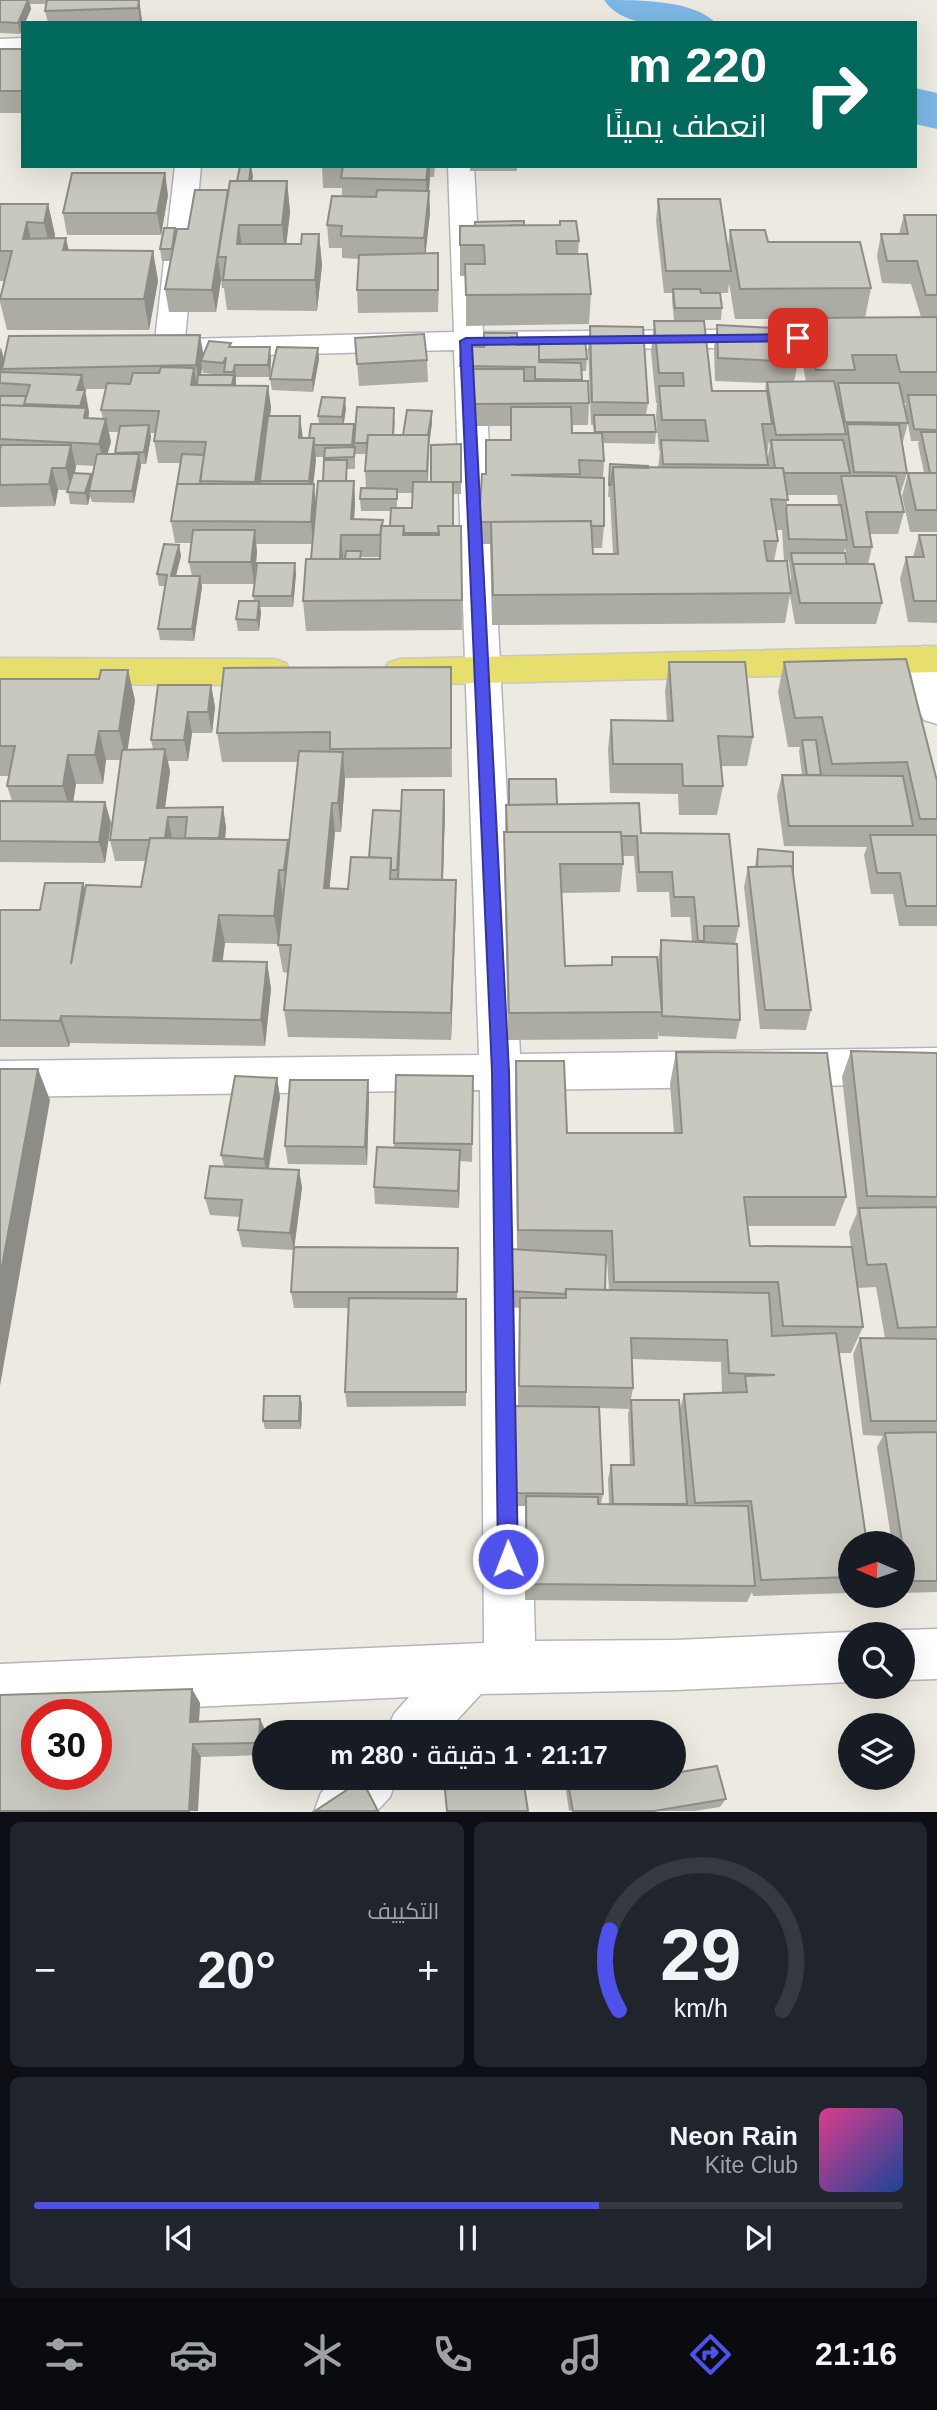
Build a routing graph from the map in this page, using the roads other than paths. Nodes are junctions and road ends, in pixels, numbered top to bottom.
1 (21, 45) edge
2 (0, 46) edge
3 (188, 168) edge
4 (461, 168) edge
5 (937, 337) edge
6 (466, 341) junction
7 (169, 348) junction
8 (130, 349) edge
9 (931, 659) edge
10 (0, 671) edge
11 (304, 672) edge
12 (373, 672) edge
13 (483, 672) junction
14 (937, 711) edge
15 (937, 1066) edge
16 (500, 1072) junction
17 (0, 1079) edge
18 (937, 1654) edge
19 (915, 1655) edge
20 (838, 1658) edge
21 (489, 1668) junction
22 (0, 1690) edge
23 (426, 1720) edge
24 (360, 1790) edge
25 (340, 1811) edge

1 - 2 street
3 - 7 street
4 - 6 street
5 - 6 street
6 - 7 street
6 - 13 street
7 - 8 street
9 - 13 main road
9 - 14 street
10 - 11 main road
12 - 13 main road
13 - 16 street
15 - 16 street
16 - 17 street
16 - 21 street
18 - 19 street
20 - 21 street
21 - 22 street
21 - 23 street
24 - 25 street

